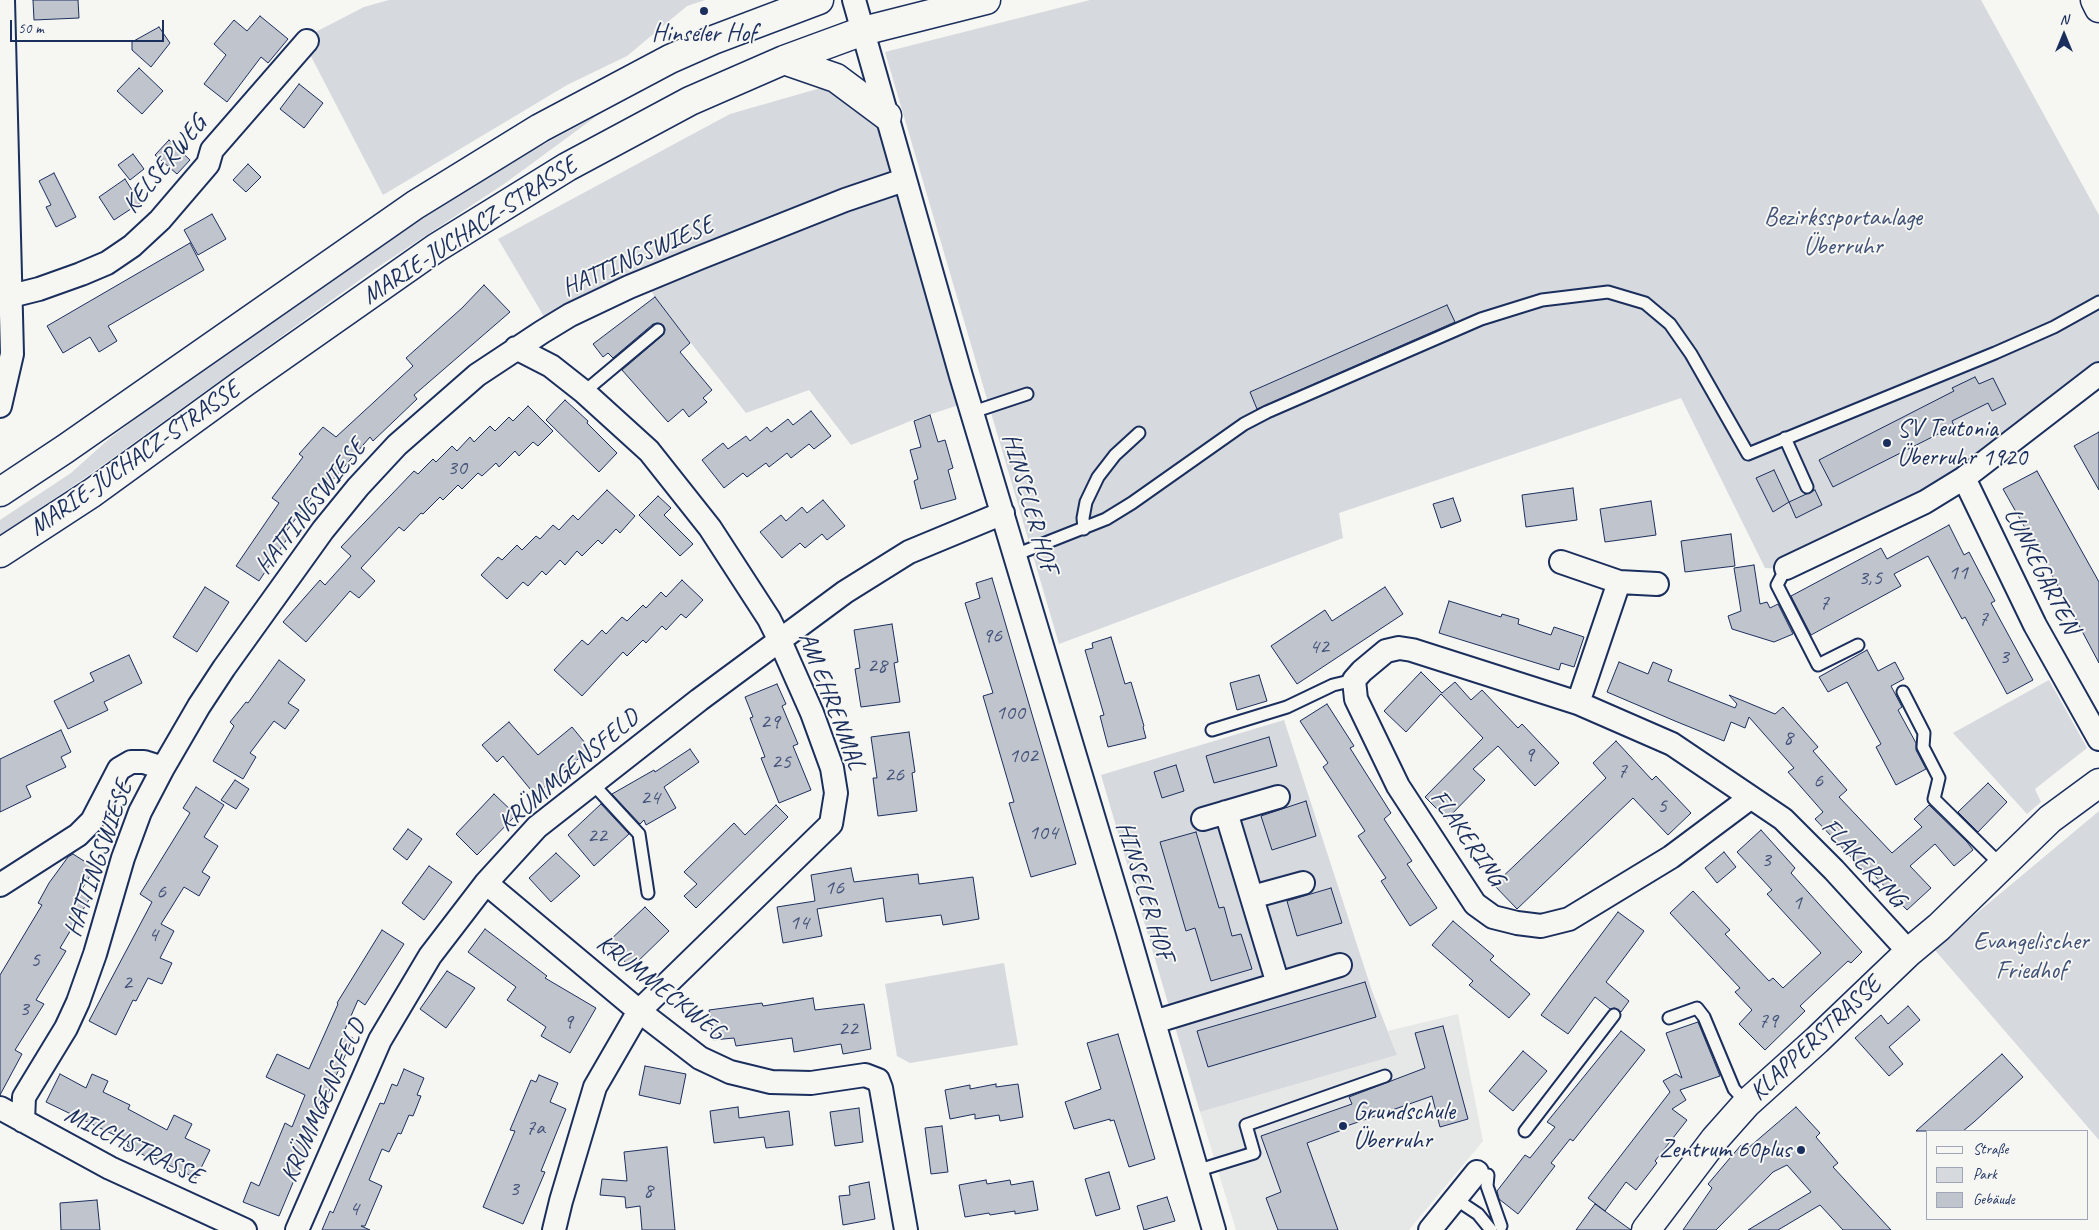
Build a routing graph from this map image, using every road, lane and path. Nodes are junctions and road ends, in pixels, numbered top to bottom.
1 (3, 0) edge
2 (819, 0) edge
3 (854, 0) edge
4 (986, 0) edge
5 (2095, 0) edge
6 (2099, 8) edge
7 (863, 31) junction
8 (306, 41) dead end
9 (784, 60) junction
10 (887, 116) junction
11 (904, 180) junction
12 (6, 296) edge
13 (2099, 302) edge
14 (658, 330) dead end
15 (516, 348) junction
16 (2099, 374) edge
17 (584, 392) junction
18 (1027, 394) dead end
19 (0, 406) edge
20 (973, 412) junction
21 (1139, 433) dead end
22 (1785, 438) junction
23 (1964, 478) junction
24 (1807, 487) dead end
25 (0, 492) edge
26 (1003, 513) junction
27 (1084, 529) junction
28 (0, 553) edge
29 (1015, 555) junction
30 (1561, 562) dead end
31 (1786, 568) joint
32 (1619, 582) junction
33 (1657, 584) dead end
34 (780, 641) junction
35 (1858, 645) dead end
36 (1354, 680) junction
37 (1903, 692) dead end
38 (1578, 703) junction
39 (1212, 730) dead end
40 (2099, 739) edge
41 (163, 768) junction
42 (592, 783) junction
43 (2097, 790) edge
44 (1278, 797) dead end
45 (1750, 798) junction
46 (1226, 812) junction
47 (1203, 818) dead end
48 (2002, 866) junction
49 (486, 883) junction
50 (1303, 883) dead end
51 (0, 885) edge
52 (648, 893) dead end
53 (1252, 897) junction
54 (1908, 952) junction
55 (1340, 965) dead end
56 (1278, 984) junction
57 (639, 1011) junction
58 (1614, 1015) dead end
59 (1669, 1018) dead end
60 (1154, 1022) junction
61 (1385, 1076) dead end
62 (1747, 1102) junction
63 (0, 1108) edge
64 (23, 1121) junction
65 (1525, 1131) dead end
66 (1196, 1171) junction
67 (1482, 1173) joint
68 (1452, 1203) junction
69 (1496, 1228) edge
70 (1647, 1229) edge
71 (245, 1230) edge
72 (297, 1230) edge
73 (554, 1230) edge
74 (906, 1230) edge
75 (1214, 1230) edge
76 (1430, 1230) edge

1 - 12 street
2 - 25 main road, MARIE-JUCHACZ-STRASSE
3 - 7 street, HINSELER HOF
4 - 7 main road, MARIE-JUCHACZ-STRASSE
5 - 6 main road
7 - 9 main road, MARIE-JUCHACZ-STRASSE
7 - 10 street, HINSELER HOF
8 - 12 street, KELSERWEG
9 - 10 main road
9 - 28 main road, MARIE-JUCHACZ-STRASSE
10 - 11 street, HINSELER HOF
11 - 15 street, HATTINGSWIESE
11 - 20 street, HINSELER HOF
12 - 19 street
13 - 22 lane
14 - 17 lane
15 - 17 street, AM EHRENMAL
15 - 41 street, HATTINGSWIESE
16 - 23 street
17 - 34 street, AM EHRENMAL
18 - 20 lane
20 - 26 street, HINSELER HOF
21 - 27 lane
22 - 24 lane
22 - 27 lane
23 - 31 street
23 - 40 street, LUNKEGARTEN
26 - 29 street, HINSELER HOF
26 - 34 street, KRÜMMGENSFELD
27 - 29 lane
29 - 60 street, HINSELER HOF
30 - 32 street
31 - 35 lane
32 - 33 street
32 - 38 street
34 - 42 street, KRÜMMGENSFELD
34 - 57 street, AM EHRENMAL
36 - 38 street, FLAKERING
36 - 39 lane
36 - 45 street, FLAKERING
37 - 48 lane
38 - 45 street, FLAKERING
41 - 51 street
41 - 64 street, HATTINGSWIESE
42 - 49 street, KRÜMMGENSFELD
42 - 52 lane
43 - 48 main road, KLAPPERSTRASSE
44 - 46 street
45 - 54 street, FLAKERING
46 - 47 street
46 - 53 street
48 - 54 main road, KLAPPERSTRASSE
49 - 57 street, KRUMMECKWEG
49 - 72 street, KRÜMMGENSFELD
50 - 53 street
53 - 56 street
54 - 62 main road, KLAPPERSTRASSE
55 - 56 street
56 - 60 street
57 - 73 street, AM EHRENMAL
57 - 74 street, KRUMMECKWEG
58 - 65 lane
59 - 62 lane
60 - 66 street, HINSELER HOF
61 - 66 lane
62 - 70 main road, KLAPPERSTRASSE
63 - 64 street, MILCHSTRASSE
64 - 71 street, MILCHSTRASSE
66 - 75 street, HINSELER HOF
67 - 68 street
67 - 69 lane
68 - 69 lane
68 - 76 street

